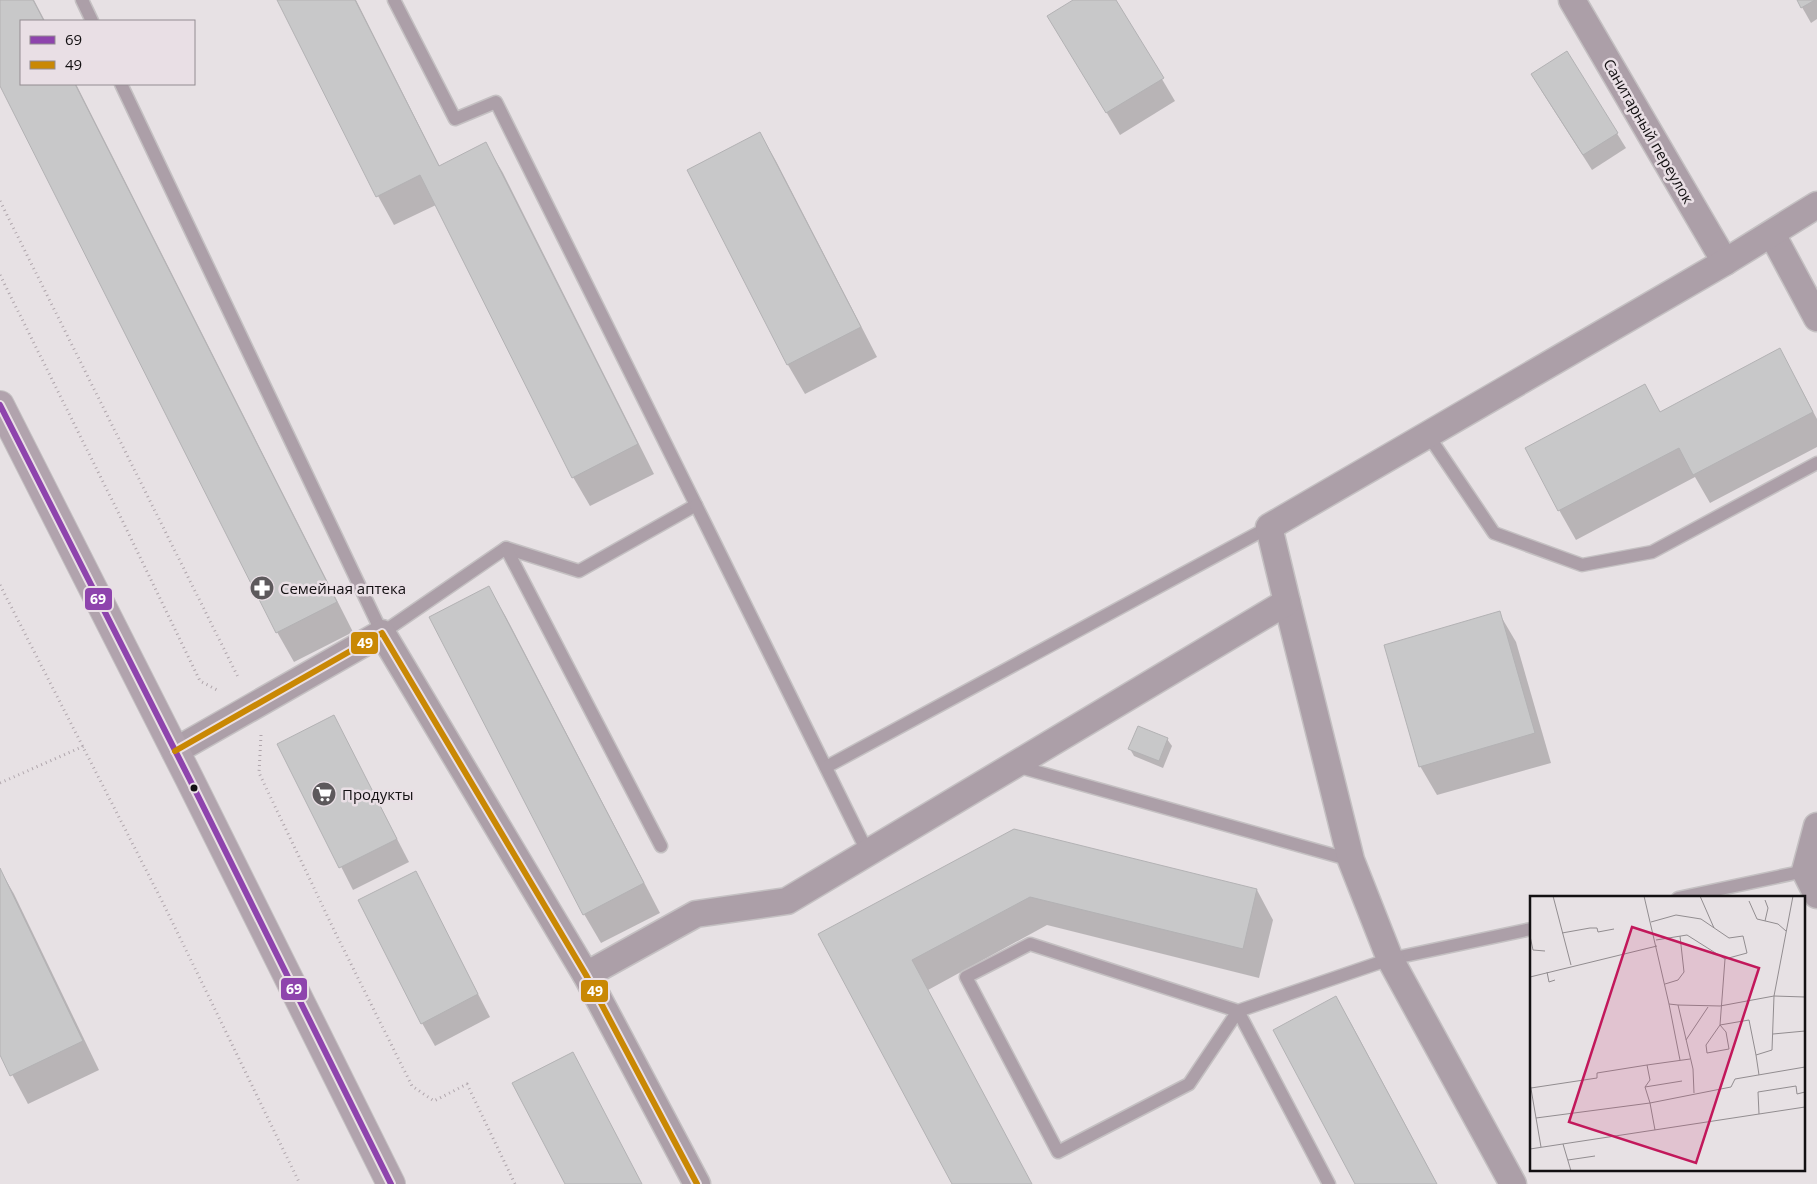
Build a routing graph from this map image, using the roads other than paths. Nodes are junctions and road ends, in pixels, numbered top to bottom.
1 (82, 0) edge
2 (394, 0) edge
3 (1572, 0) edge
4 (92, 20) edge
5 (121, 85) edge
6 (1817, 205) edge
7 (1772, 234) junction
8 (1725, 262) junction
9 (1817, 318) edge
10 (0, 405) edge
11 (1428, 435) junction
12 (1817, 463) edge
13 (696, 505) junction
14 (1269, 527) junction
15 (506, 548) junction
16 (1287, 602) junction
17 (382, 633) junction
18 (175, 751) junction
19 (1014, 766) junction
20 (826, 767) junction
21 (1817, 826) edge
22 (661, 846) dead end
23 (868, 852) junction
24 (1351, 860) junction
25 (1805, 871) junction
26 (1817, 895) edge
27 (1687, 896) edge
28 (1530, 929) edge
29 (1390, 959) junction
30 (586, 975) junction
31 (1238, 1011) junction
32 (392, 1184) edge
33 (697, 1184) edge
34 (1329, 1184) edge
35 (1513, 1184) edge

1 - 4 lane
2 - 13 lane
3 - 8 street, Санитарный переулок
5 - 17 lane
6 - 7 street
7 - 8 street
7 - 9 street
8 - 11 street
10 - 18 highway
11 - 12 lane
11 - 14 street
13 - 15 lane
13 - 20 lane
14 - 16 street
14 - 20 lane
15 - 17 lane
15 - 22 lane
16 - 19 street
16 - 24 street
17 - 18 street
17 - 30 street
18 - 32 highway
19 - 23 street
19 - 24 lane
20 - 23 lane
21 - 25 street
23 - 30 street
24 - 29 street
25 - 26 street
25 - 27 lane
28 - 29 lane
29 - 31 lane
29 - 35 street
30 - 33 street
31 - 31 lane
31 - 34 lane

